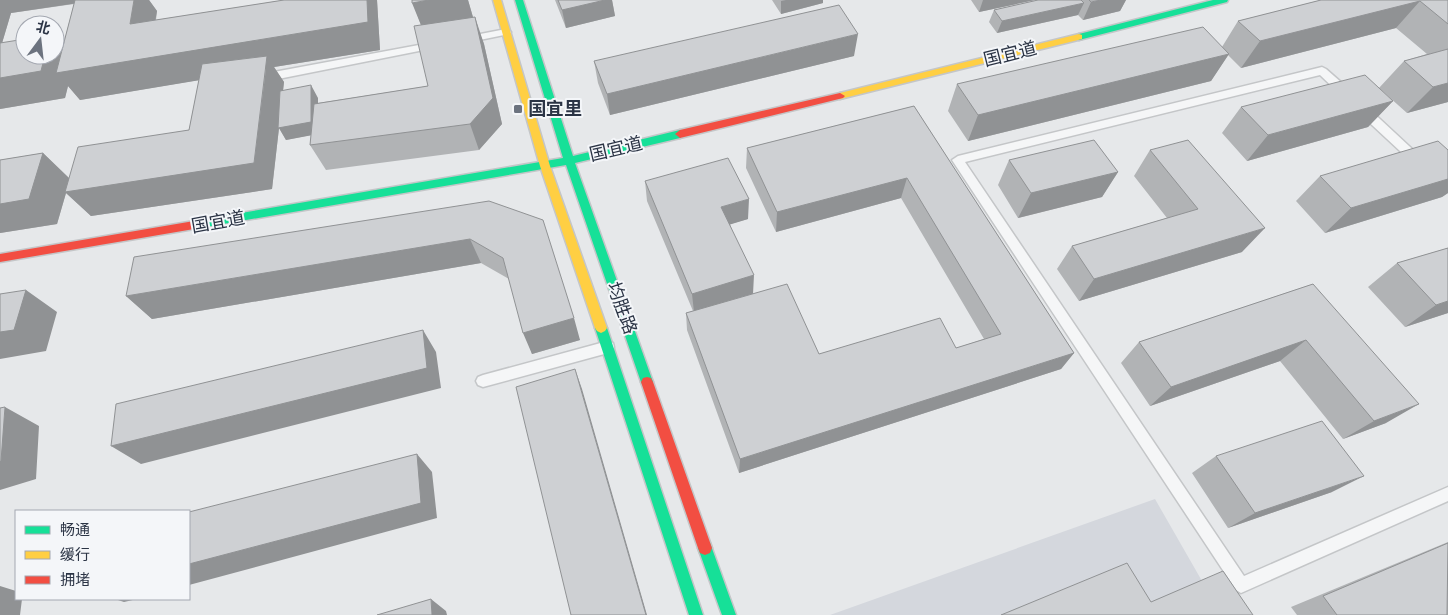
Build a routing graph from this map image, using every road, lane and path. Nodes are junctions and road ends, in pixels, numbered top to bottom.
1 (497, 0) edge
2 (519, 0) edge
3 (1224, 0) edge
4 (506, 32) junction
5 (253, 80) edge
6 (569, 160) junction
7 (545, 166) junction
8 (1427, 170) edge
9 (0, 258) edge
10 (608, 347) junction
11 (483, 381) dead end
12 (1448, 494) edge
13 (696, 615) edge
14 (729, 615) edge

1 - 4 street, 均胜路
2 - 6 street, 均胜路
3 - 6 street, 国宜道
4 - 5 lane
4 - 7 street, 均胜路
6 - 7 street, 国宜道
6 - 14 street, 均胜路
7 - 9 street, 国宜道
7 - 10 street, 均胜路
8 - 12 lane
10 - 11 lane
10 - 13 street, 均胜路

